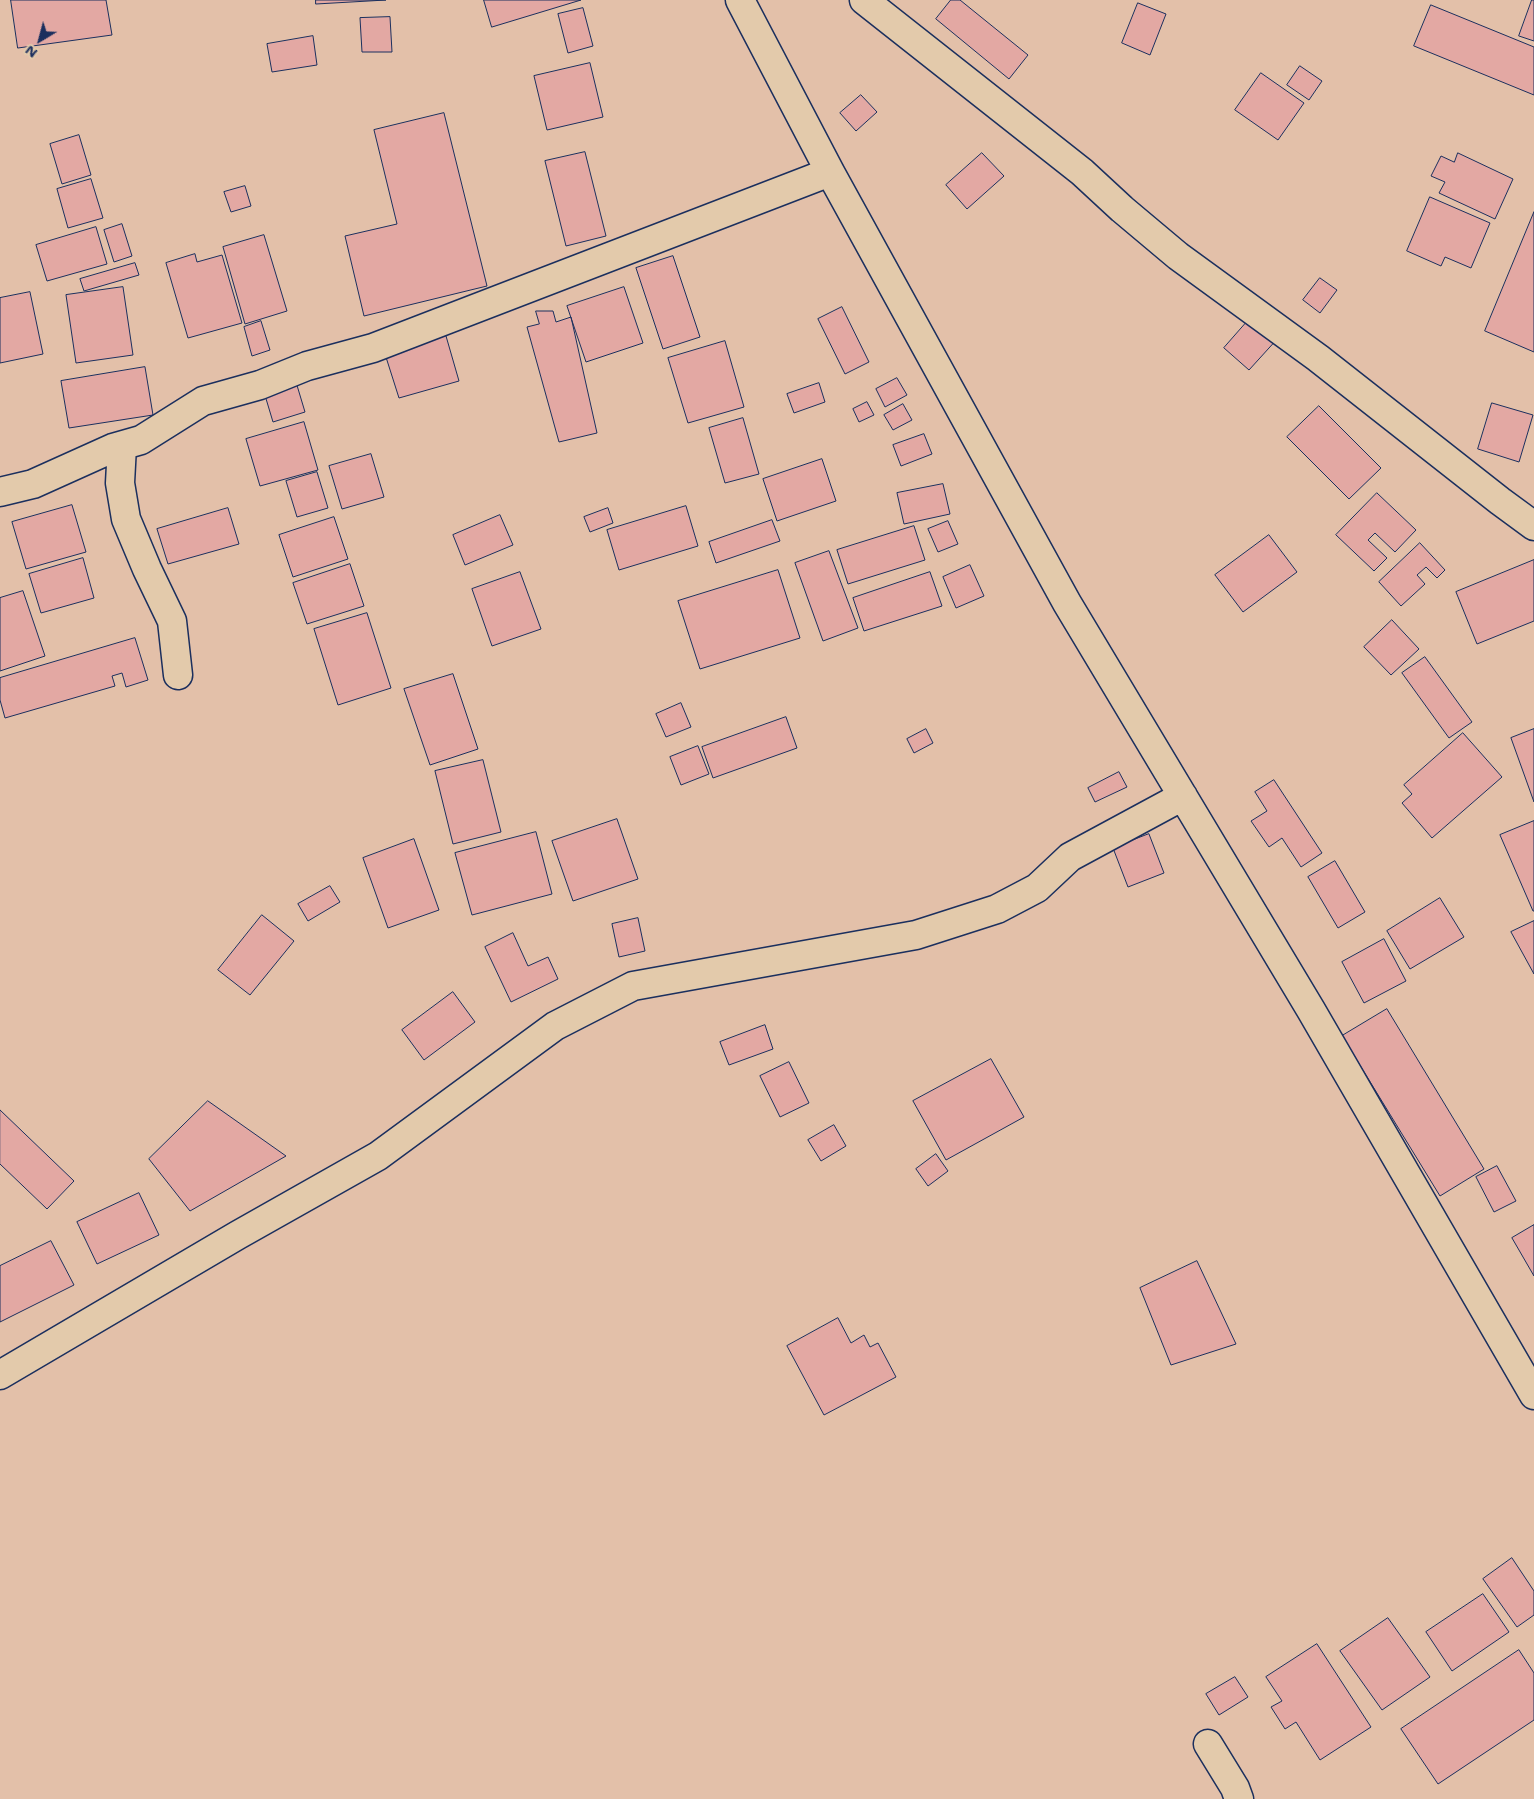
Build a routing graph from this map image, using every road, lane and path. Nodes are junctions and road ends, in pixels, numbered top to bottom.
1 (740, 0) edge
2 (864, 0) edge
3 (830, 172) junction
4 (122, 446) junction
5 (0, 492) edge
6 (1534, 526) edge
7 (178, 675) dead end
8 (1182, 796) junction
9 (0, 1375) edge
10 (1534, 1395) edge
11 (1208, 1744) dead end
12 (1239, 1799) edge

1 - 3 street
2 - 6 street
3 - 4 street
3 - 8 street
4 - 5 street
4 - 7 street
8 - 9 street
8 - 10 street
11 - 12 street

